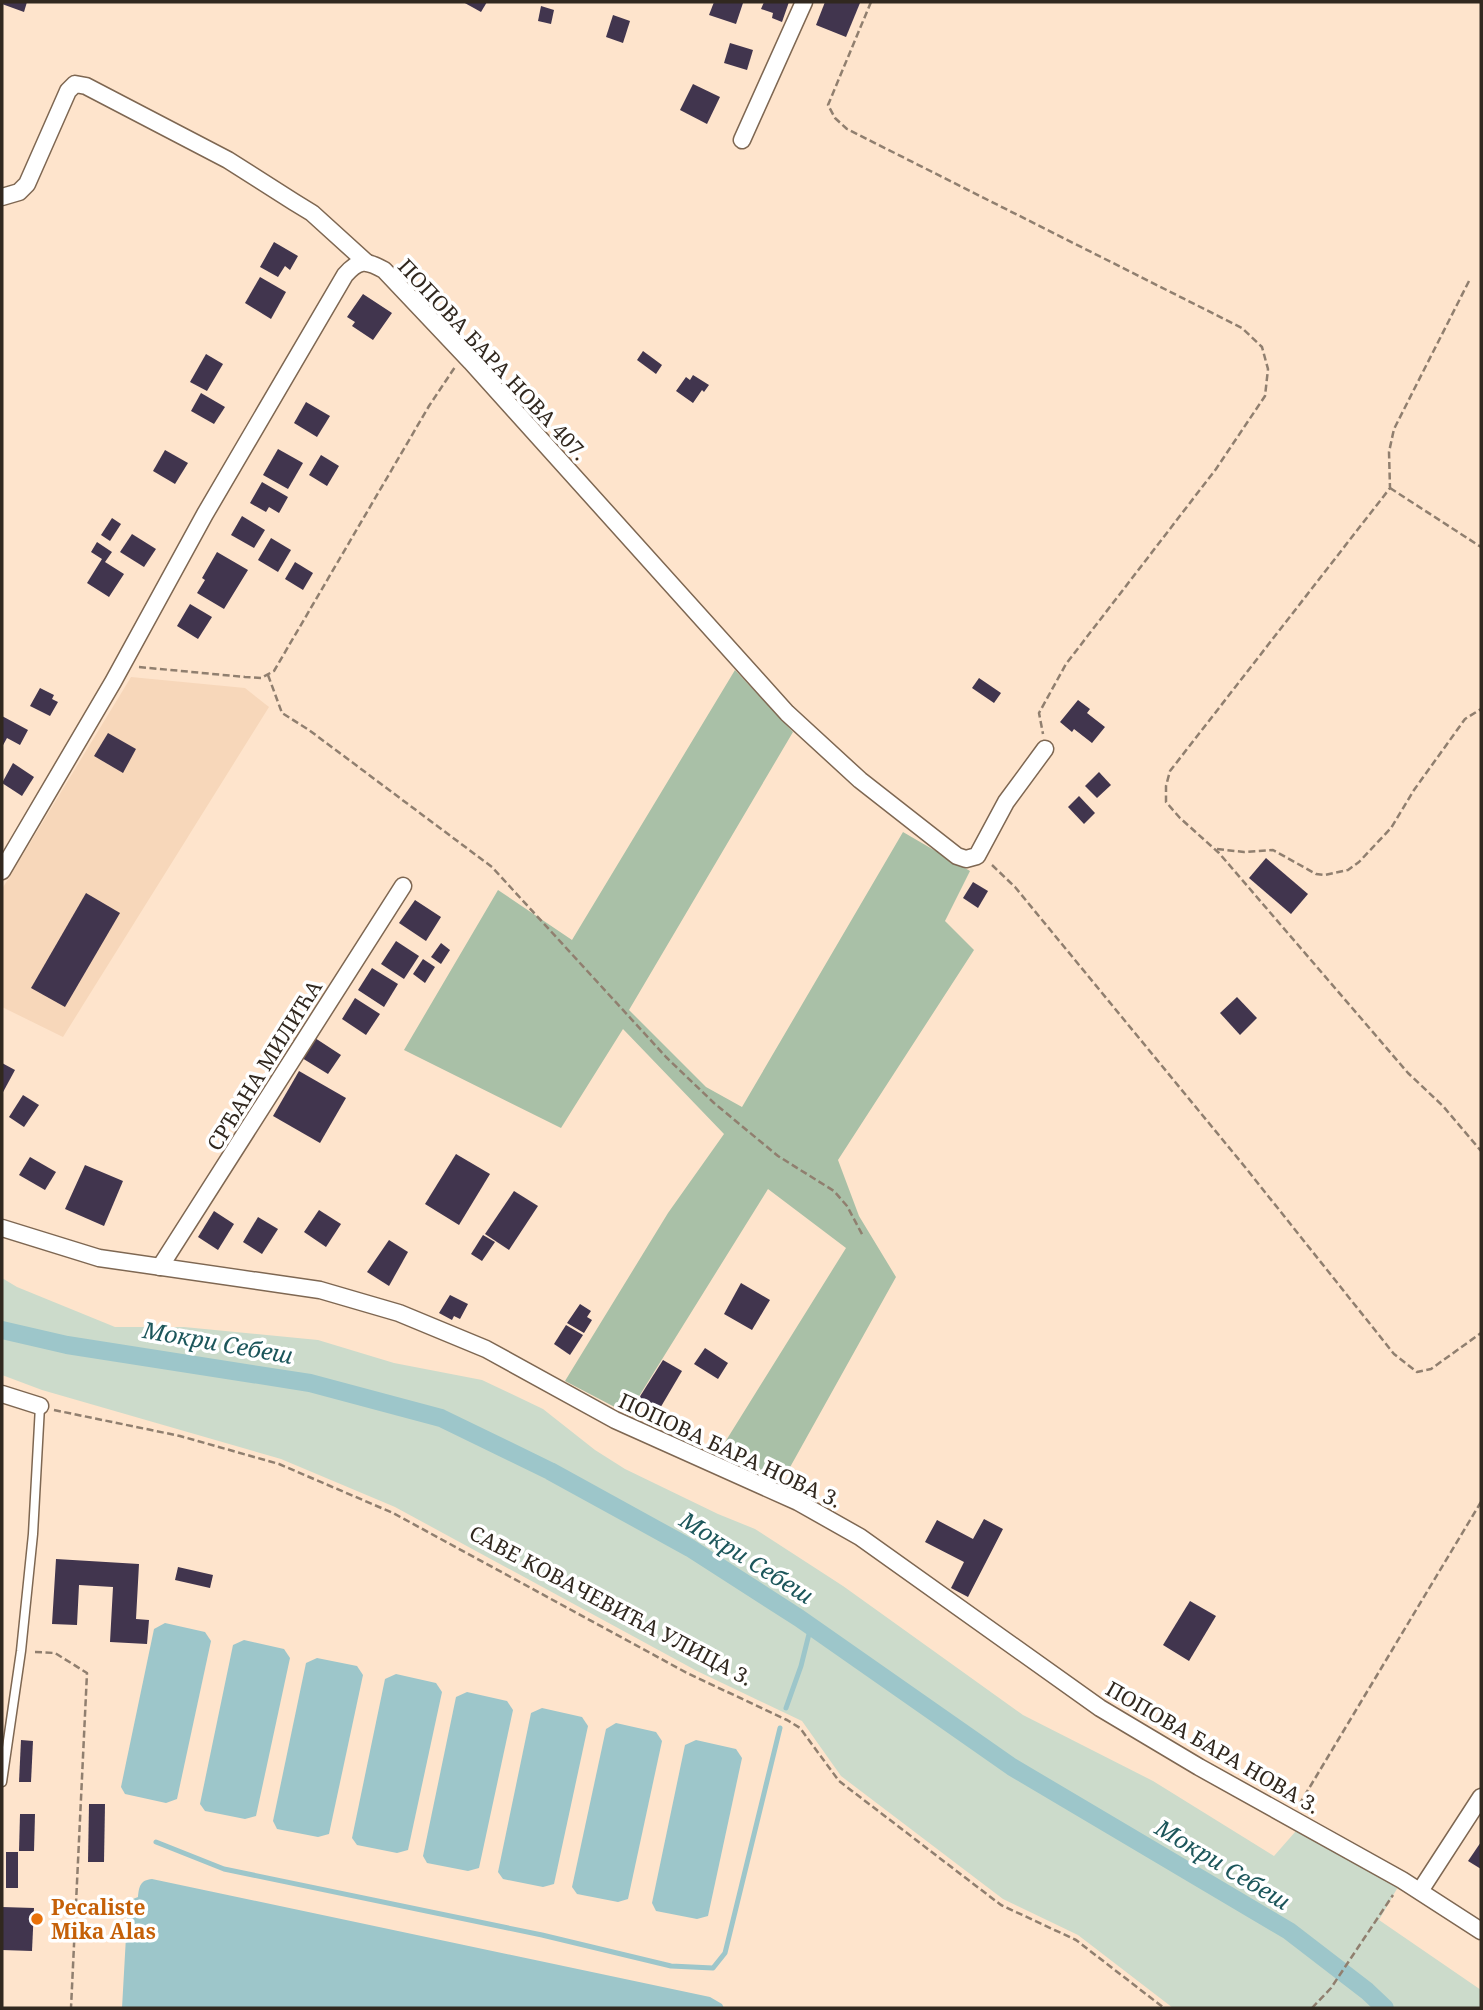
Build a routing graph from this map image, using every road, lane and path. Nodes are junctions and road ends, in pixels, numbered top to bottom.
1 (804, 2) edge
2 (871, 2) edge
3 (742, 141) dead end
4 (2, 197) edge
5 (366, 262) junction
6 (1469, 281) dead end
7 (463, 355) junction
8 (1391, 488) junction
9 (1481, 547) edge
10 (122, 665) junction
11 (268, 675) junction
12 (1481, 709) edge
13 (1045, 749) joint
14 (1213, 848) junction
15 (977, 856) junction
16 (2, 871) edge
17 (403, 886) dead end
18 (1481, 1151) edge
19 (2, 1228) edge
20 (863, 1236) dead end
21 (160, 1267) junction
22 (1481, 1333) edge
23 (2, 1394) edge
24 (40, 1406) junction
25 (1481, 1502) edge
26 (21, 1651) junction
27 (2, 1782) edge
28 (1481, 1797) edge
29 (1292, 1817) junction
30 (1402, 1880) junction
31 (1420, 1891) junction
32 (1481, 1931) edge
33 (71, 2008) edge
34 (1164, 2008) edge
35 (1312, 2008) edge

1 - 3 street
2 - 13 path
4 - 5 street
5 - 7 street, ПОПОВА БАРА НОВА 407.
5 - 10 street, ПОПОВА БАРА НОВА 407.
6 - 8 path
7 - 11 path
7 - 15 street, ПОПОВА БАРА НОВА 407.
8 - 9 path
8 - 14 path
10 - 11 path
10 - 16 street, ПОПОВА БАРА НОВА 407.
11 - 20 path
12 - 14 path
13 - 15 street
14 - 18 path
15 - 22 path
17 - 21 street, СРЂАНА МИЛИЋА
19 - 21 street, ПОПОВА БАРА НОВА 3.
21 - 29 street, ПОПОВА БАРА НОВА 3.
23 - 24 street
24 - 26 lane
24 - 34 path, САВЕ КОВАЧЕВИЋА УЛИЦА 3.
25 - 29 path
26 - 27 lane
26 - 33 path
28 - 31 street
29 - 30 street, ПОПОВА БАРА НОВА 3.
30 - 31 street, ПОПОВА БАРА НОВА 3.
30 - 35 path
31 - 32 street, ПОПОВА БАРА НОВА 3.

